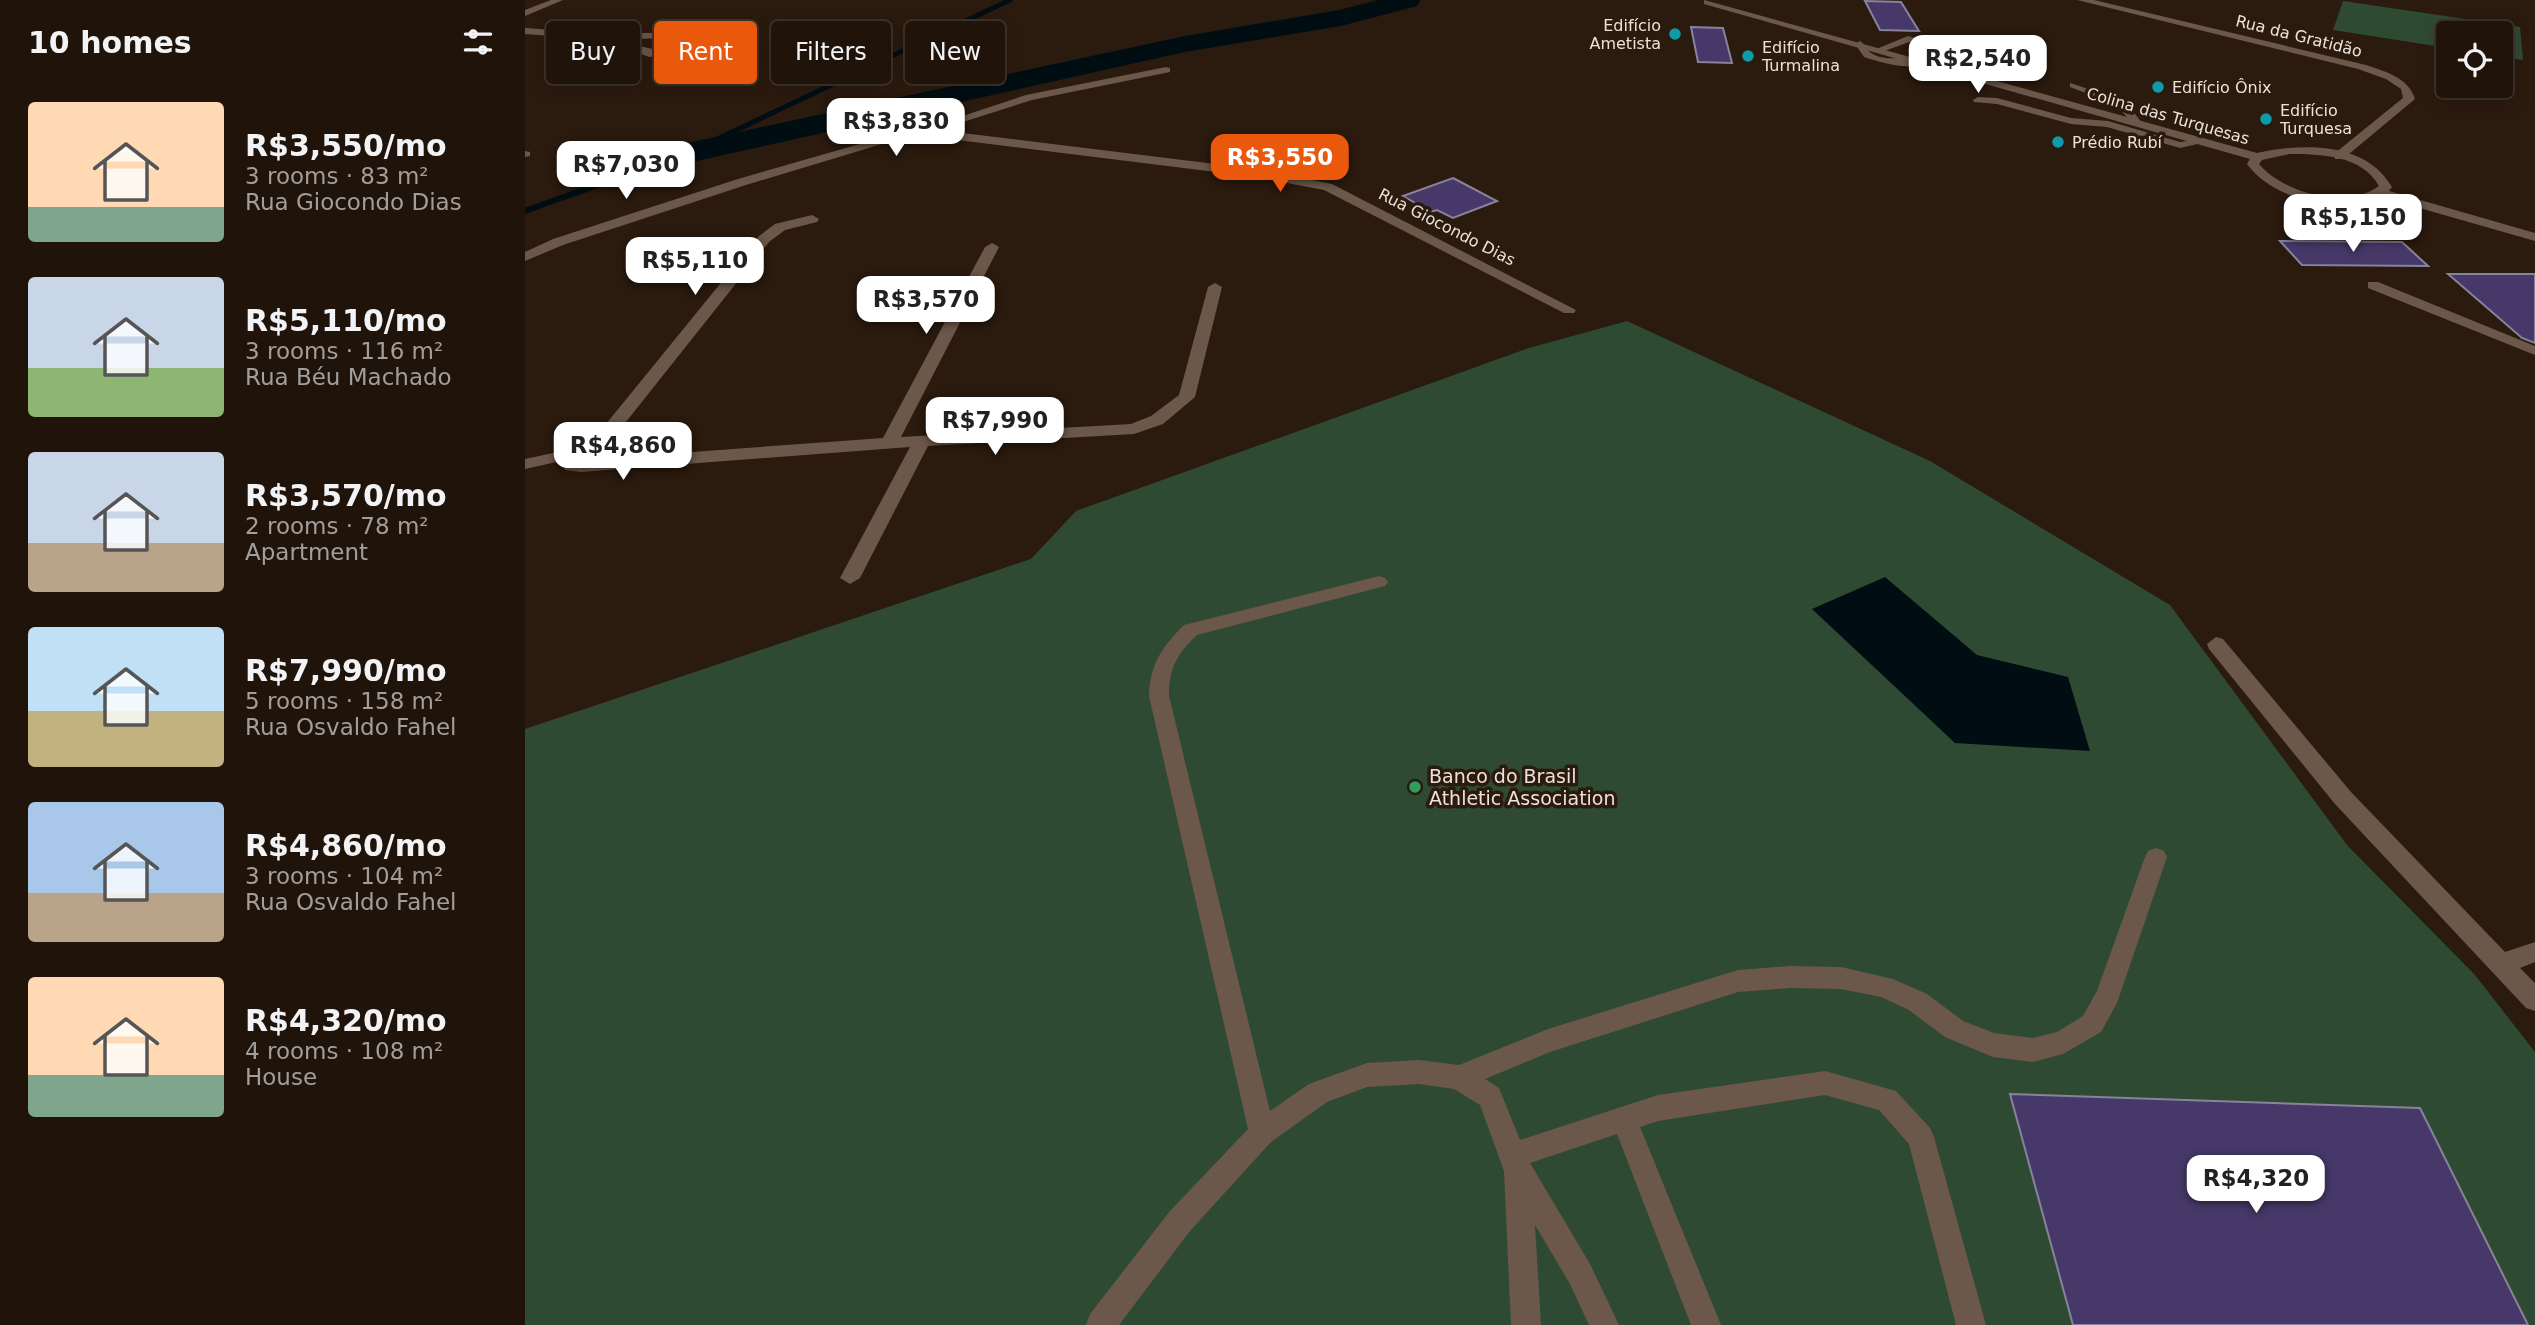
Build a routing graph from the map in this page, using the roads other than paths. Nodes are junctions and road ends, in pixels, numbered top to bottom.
1 (559, 0) edge
2 (2082, 0) edge
3 (1707, 2) edge
4 (525, 13) edge
5 (525, 31) edge
6 (546, 32) edge
7 (609, 37) joint
8 (1860, 44) junction
9 (1937, 47) dead end
10 (1879, 50) junction
11 (1921, 62) junction
12 (1166, 70) dead end
13 (2074, 85) dead end
14 (1978, 100) dead end
15 (2136, 126) junction
16 (921, 135) junction
17 (2339, 156) junction
18 (2257, 157) junction
19 (2381, 193) junction
20 (812, 219) dead end
21 (2535, 237) edge
22 (992, 247) dead end
23 (525, 257) edge
24 (2373, 285) dead end
25 (1215, 287) dead end
26 (1569, 310) dead end
27 (2535, 351) edge
28 (922, 441) junction
29 (889, 443) junction
30 (589, 457) junction
31 (525, 465) edge
32 (850, 578) dead end
33 (1379, 582) dead end
34 (2216, 644) dead end
35 (2156, 857) dead end
36 (2535, 952) edge
37 (2500, 964) junction
38 (2535, 1000) edge
39 (1459, 1077) junction
40 (1624, 1119) junction
41 (1262, 1133) junction
42 (1516, 1163) junction
43 (1101, 1325) edge
44 (1525, 1325) edge
45 (1604, 1325) edge
46 (1706, 1325) edge
47 (1971, 1325) edge

1 - 4 lane
2 - 17 street, Rua da Gratidão
3 - 8 street, Colina das Turquesas
5 - 6 lane
7 - 7 lane
8 - 10 street, Colina das Turquesas
8 - 11 lane
9 - 10 lane
10 - 11 street, Colina das Turquesas
11 - 15 street, Colina das Turquesas
12 - 16 street
13 - 15 lane
14 - 15 lane
15 - 18 street, Colina das Turquesas
16 - 23 street, Rua Giocondo Dias
16 - 26 street, Rua Giocondo Dias
17 - 18 street
17 - 19 street
18 - 19 street
19 - 21 street
20 - 30 street
22 - 29 street
24 - 27 lane
25 - 28 street
28 - 29 street
28 - 32 street
29 - 30 street
30 - 31 street
33 - 41 lane
34 - 37 lane
35 - 39 lane
36 - 37 lane
37 - 38 lane
39 - 41 lane
39 - 42 lane
40 - 42 lane
40 - 46 lane
40 - 47 lane
41 - 43 lane
42 - 44 lane
42 - 45 lane

